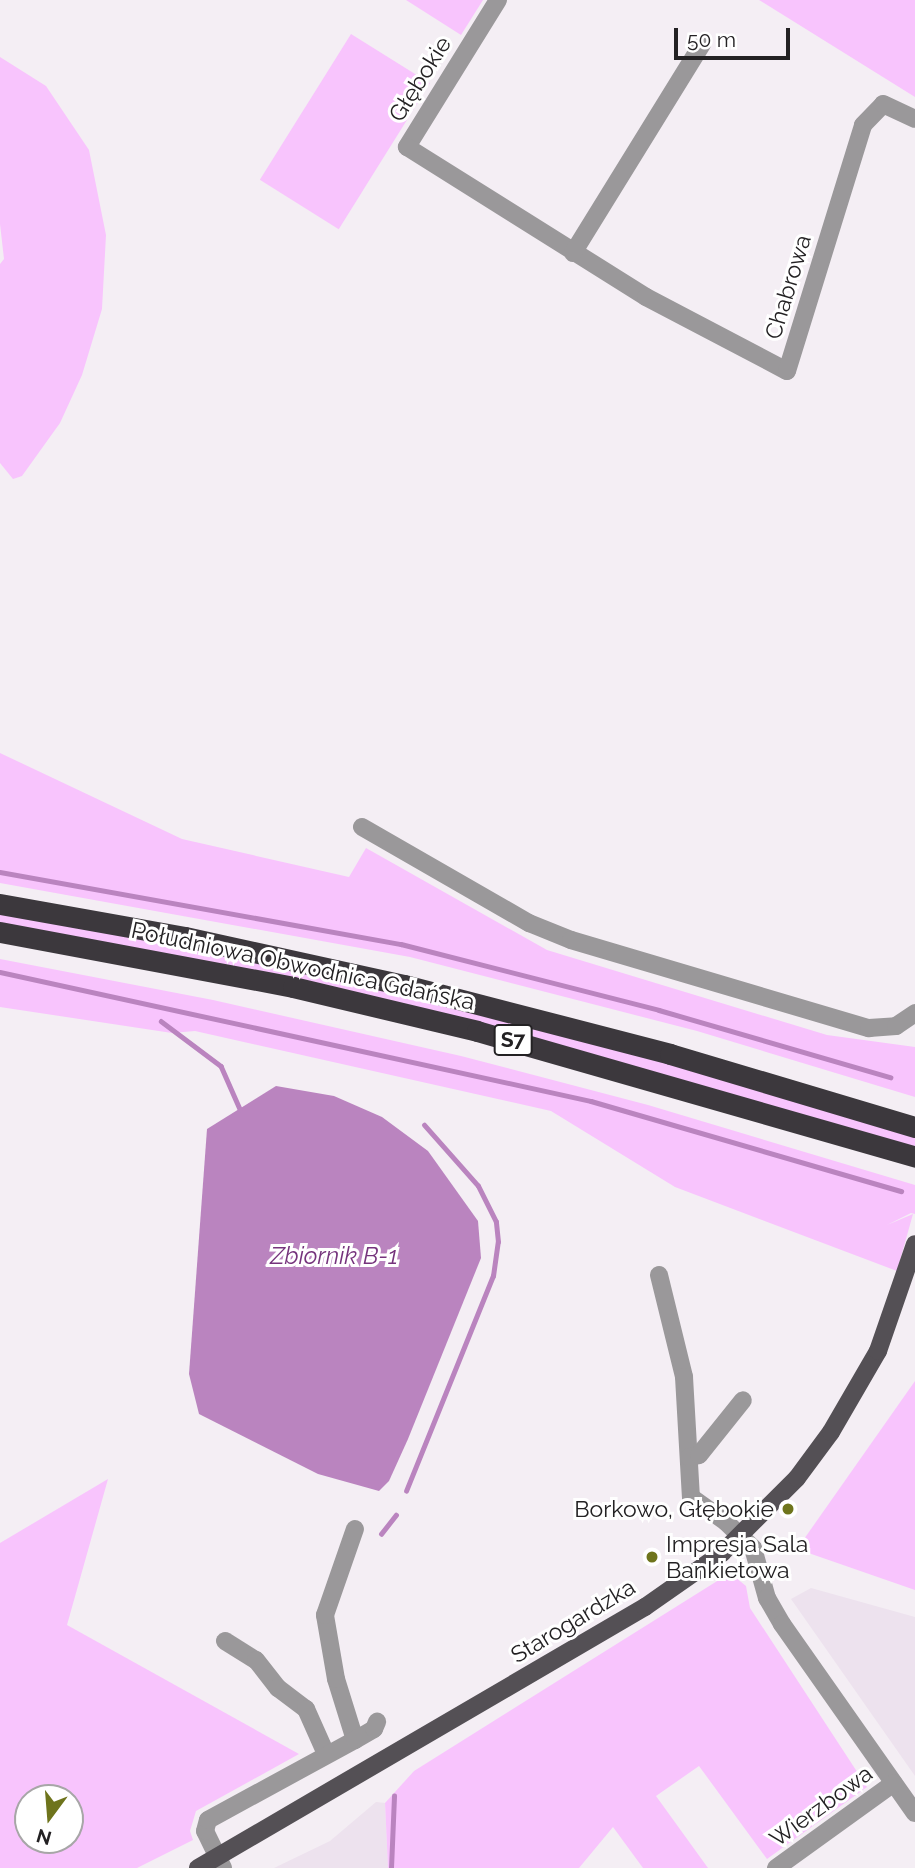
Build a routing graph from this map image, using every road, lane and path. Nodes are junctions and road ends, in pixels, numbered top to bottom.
1 (498, 0) edge
2 (702, 44) dead end
3 (915, 119) edge
4 (407, 147) joint
5 (573, 253) junction
6 (362, 827) dead end
7 (0, 904) edge
8 (0, 932) edge
9 (915, 1013) edge
10 (915, 1127) edge
11 (915, 1157) edge
12 (915, 1244) edge
13 (659, 1275) dead end
14 (743, 1400) dead end
15 (689, 1457) junction
16 (355, 1528) dead end
17 (740, 1536) junction
18 (225, 1641) dead end
19 (377, 1722) dead end
20 (355, 1740) junction
21 (326, 1754) junction
22 (894, 1783) junction
23 (915, 1813) edge
24 (221, 1862) edge
25 (198, 1868) edge
26 (776, 1868) edge

1 - 4 street, Głębokie
2 - 5 street
3 - 5 street, Chabrowa
4 - 5 street, Chabrowa
6 - 9 street
7 - 10 highway, Południowa Obwodnica Gdańska / S7
8 - 11 highway, Południowa Obwodnica Gdańska / S7
12 - 17 main road, Starogardzka
13 - 15 street
14 - 15 street
15 - 17 street
16 - 20 street
17 - 22 street
17 - 24 main road, Starogardzka
18 - 21 street
19 - 20 street
20 - 21 street
21 - 24 street
22 - 23 street
22 - 26 street, Wierzbowa
24 - 25 main road, Starogardzka

